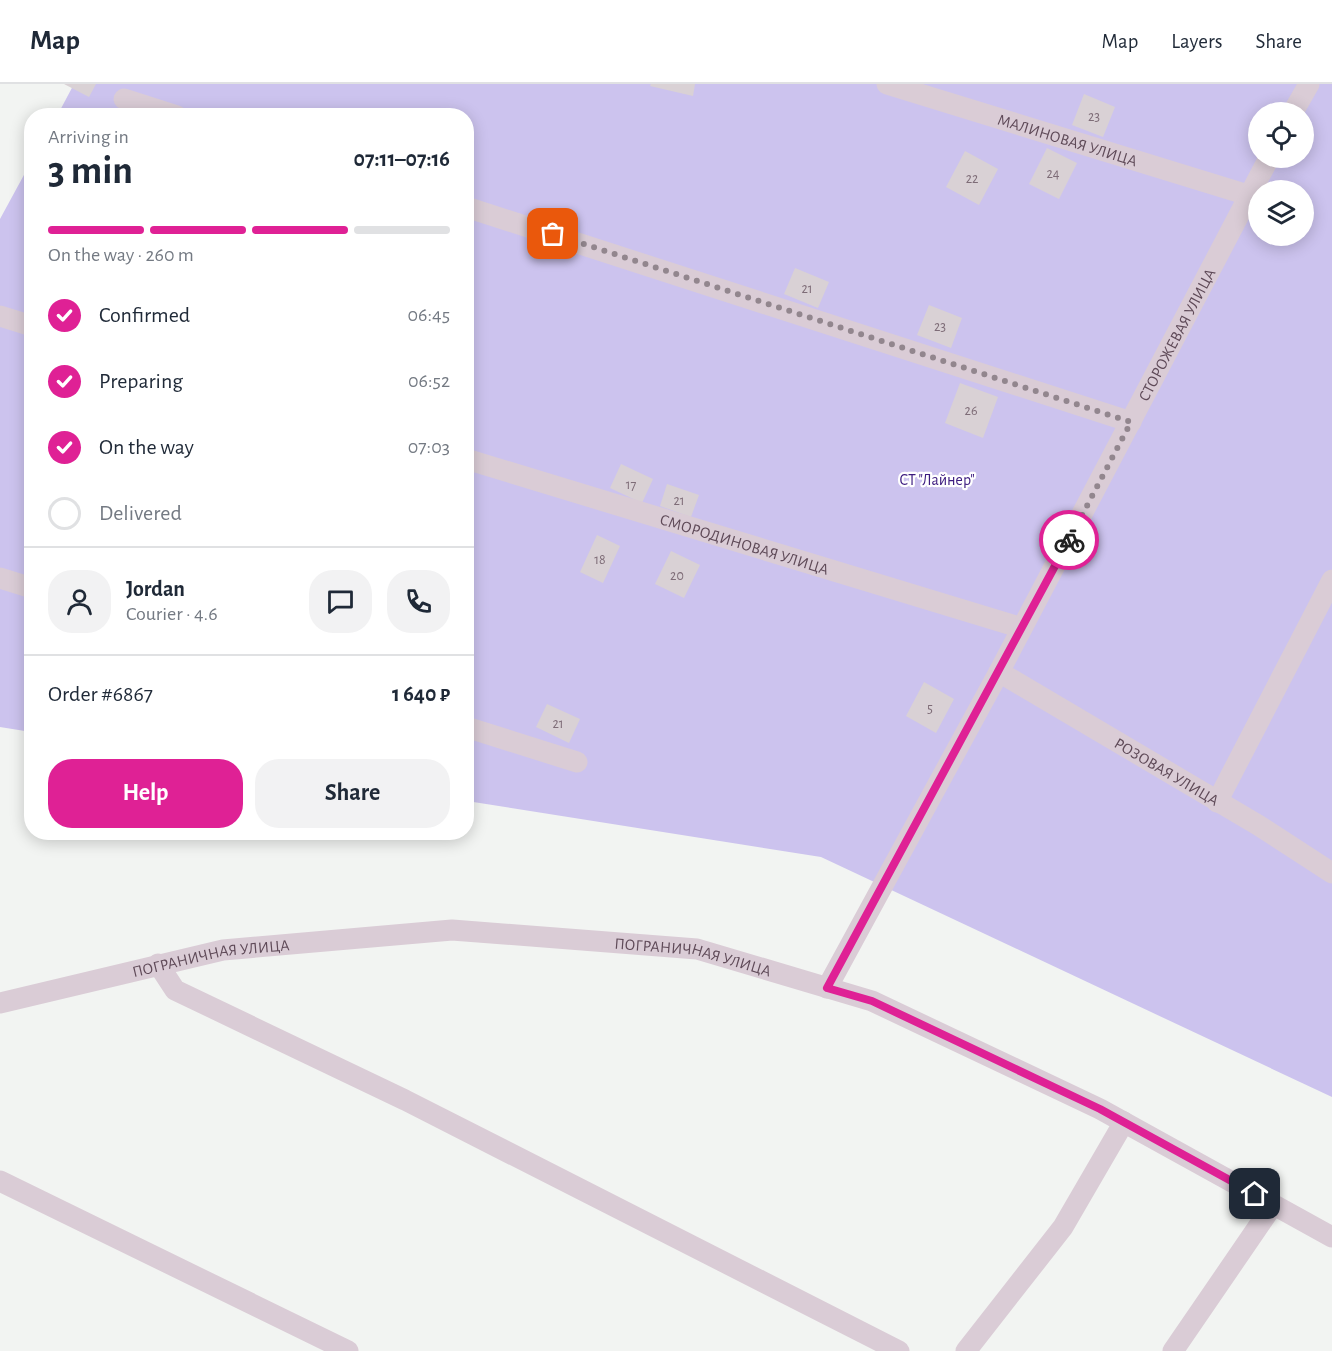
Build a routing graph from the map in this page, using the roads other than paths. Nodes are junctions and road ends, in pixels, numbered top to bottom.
1 (887, 84) edge
2 (1309, 84) edge
3 (124, 99) dead end
4 (1299, 102) edge
5 (152, 108) edge
6 (1248, 195) joint
7 (474, 210) edge
8 (0, 316) edge
9 (24, 324) edge
10 (1131, 422) junction
11 (474, 461) edge
12 (0, 578) edge
13 (1332, 580) edge
14 (24, 586) edge
15 (1022, 628) junction
16 (999, 672) junction
17 (474, 730) edge
18 (577, 762) dead end
19 (1217, 801) junction
20 (1332, 873) edge
21 (158, 964) junction
22 (827, 988) junction
23 (0, 1003) edge
24 (1124, 1122) junction
25 (0, 1181) edge
26 (1273, 1205) junction
27 (1332, 1237) edge
28 (348, 1351) edge
29 (899, 1351) edge
30 (966, 1351) edge
31 (1173, 1351) edge

1 - 6 street, МАЛИНОВАЯ УЛИЦА
2 - 4 street
3 - 5 street
6 - 10 street, СТОРОЖЕВАЯ УЛИЦА
7 - 10 street
8 - 9 street
10 - 15 street, СТОРОЖЕВАЯ УЛИЦА
11 - 15 street, СМОРОДИНОВАЯ УЛИЦА
12 - 14 street
13 - 19 street
15 - 16 street, СТОРОЖЕВАЯ УЛИЦА
16 - 19 street, РОЗОВАЯ УЛИЦА
16 - 22 street, СТОРОЖЕВАЯ УЛИЦА
17 - 18 street
19 - 20 street, РОЗОВАЯ УЛИЦА
21 - 22 street, ПОГРАНИЧНАЯ УЛИЦА
21 - 23 street, ПОГРАНИЧНАЯ УЛИЦА
21 - 29 street
22 - 24 street, ПОГРАНИЧНАЯ УЛИЦА
24 - 26 street, ПОГРАНИЧНАЯ УЛИЦА
24 - 30 street
25 - 28 street
26 - 27 street, ПОГРАНИЧНАЯ УЛИЦА
26 - 31 street

